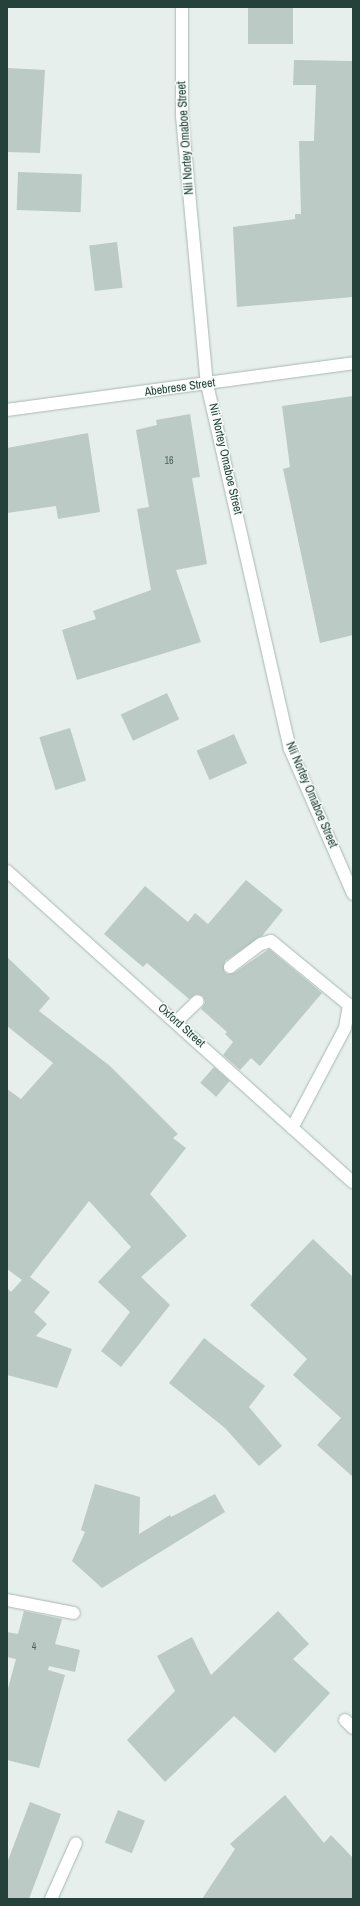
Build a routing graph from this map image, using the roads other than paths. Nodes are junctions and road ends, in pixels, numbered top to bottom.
1 (182, 7) edge
2 (353, 363) edge
3 (207, 384) junction
4 (7, 410) edge
5 (7, 871) edge
6 (353, 894) edge
7 (230, 967) dead end
8 (198, 1001) dead end
9 (176, 1022) junction
10 (292, 1128) junction
11 (353, 1182) edge
12 (7, 1600) edge
13 (74, 1613) dead end
14 (76, 1843) dead end
15 (51, 1899) edge

1 - 3 street, Nii Nortey Omaboe Street
2 - 3 street, Abebrese Street
3 - 4 street, Abebrese Street
3 - 6 street, Nii Nortey Omaboe Street
5 - 9 street, Oxford Street
7 - 10 street
8 - 9 street
9 - 10 street, Oxford Street
10 - 11 street, Oxford Street
12 - 13 street
14 - 15 street

